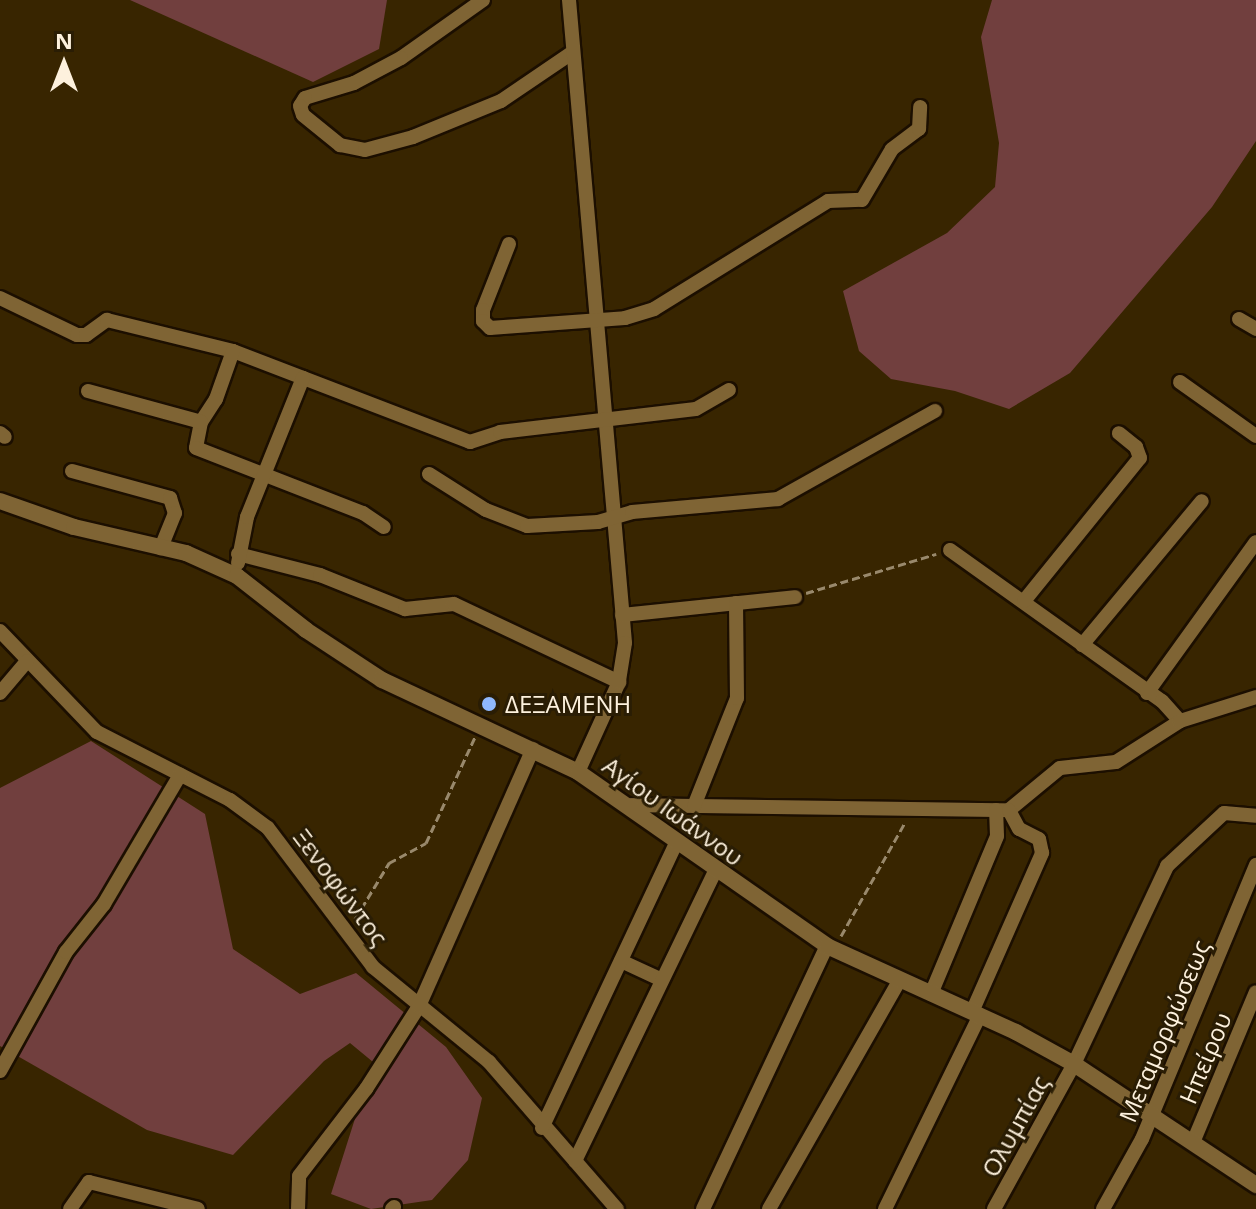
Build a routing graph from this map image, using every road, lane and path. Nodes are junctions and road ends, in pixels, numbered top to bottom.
1 (483, 0) edge
2 (569, 0) edge
3 (573, 52) junction
4 (920, 107) dead end
5 (509, 244) dead end
6 (0, 298) edge
7 (1239, 319) dead end
8 (598, 321) junction
9 (1256, 329) edge
10 (233, 351) junction
11 (303, 378) junction
12 (1180, 382) dead end
13 (729, 390) dead end
14 (88, 391) dead end
15 (935, 411) dead end
16 (608, 418) junction
17 (201, 422) junction
18 (1119, 433) dead end
19 (1256, 436) edge
20 (72, 471) dead end
21 (429, 474) dead end
22 (263, 475) junction
23 (0, 501) edge
24 (1202, 501) dead end
25 (615, 517) junction
26 (384, 527) dead end
27 (1256, 542) edge
28 (161, 548) junction
29 (950, 550) joint
30 (238, 554) junction
31 (237, 576) junction
32 (795, 597) joint
33 (1024, 601) junction
34 (736, 603) junction
35 (622, 615) junction
36 (0, 631) edge
37 (1082, 645) junction
38 (27, 661) junction
39 (619, 682) junction
40 (0, 693) edge
41 (1147, 693) junction
42 (1256, 697) edge
43 (1180, 721) junction
44 (484, 727) junction
45 (533, 749) junction
46 (578, 772) junction
47 (180, 775) junction
48 (631, 805) junction
49 (694, 806) junction
50 (910, 806) junction
51 (1003, 810) junction
52 (1256, 816) edge
53 (677, 841) junction
54 (1256, 865) edge
55 (715, 871) junction
56 (347, 933) junction
57 (831, 948) junction
58 (621, 961) junction
59 (662, 980) junction
60 (899, 981) junction
61 (1256, 992) edge
62 (931, 994) junction
63 (419, 1006) junction
64 (976, 1013) junction
65 (1074, 1064) junction
66 (0, 1071) edge
67 (1153, 1114) junction
68 (542, 1128) junction
69 (1194, 1140) junction
70 (575, 1161) junction
71 (1256, 1185) edge
72 (70, 1209) edge
73 (198, 1209) edge
74 (298, 1209) edge
75 (617, 1209) edge
76 (703, 1209) edge
77 (769, 1209) edge
78 (885, 1209) edge
79 (994, 1209) edge
80 (1103, 1209) edge

1 - 3 street
2 - 3 street
3 - 8 street
4 - 8 street
5 - 8 street
6 - 10 street
7 - 9 street
8 - 16 street
10 - 11 street
10 - 17 street
11 - 16 street
11 - 22 street
12 - 19 street
13 - 16 street
14 - 17 street
15 - 25 street
16 - 25 street
17 - 22 street
18 - 33 street
20 - 28 street
21 - 25 street
22 - 26 street
22 - 30 street
23 - 28 street, Αγίου Ιωάννου
24 - 37 street
25 - 35 street
27 - 41 street
28 - 31 street, Αγίου Ιωάννου
29 - 32 path
29 - 33 street
30 - 31 street
30 - 39 street
31 - 44 street, Αγίου Ιωάννου
32 - 34 street
33 - 37 street
34 - 35 street
34 - 49 street
35 - 39 street
36 - 38 street, Ξενοφώντος
37 - 41 street
38 - 40 street
38 - 47 street, Ξενοφώντος
39 - 46 street
41 - 43 street
42 - 43 street
43 - 51 street
44 - 45 street, Αγίου Ιωάννου
44 - 56 path
45 - 46 street, Αγίου Ιωάννου
45 - 63 street
46 - 48 street, Αγίου Ιωάννου
47 - 56 street, Ξενοφώντος
47 - 66 street
48 - 49 street
48 - 53 street, Αγίου Ιωάννου
49 - 50 street
50 - 51 street
50 - 57 path
51 - 62 street
51 - 64 street
52 - 65 street, Ολυμπίας
53 - 55 street, Αγίου Ιωάννου
53 - 58 street
54 - 67 street, Μεταμορφώσεως
55 - 57 street, Αγίου Ιωάννου
55 - 59 street
56 - 63 street, Ξενοφώντος
57 - 60 street, Αγίου Ιωάννου
57 - 76 street
58 - 59 street
58 - 68 street
59 - 70 street
60 - 62 street, Αγίου Ιωάννου
60 - 77 street
61 - 69 street, Ηπείρου
62 - 64 street, Αγίου Ιωάννου
63 - 68 street, Ξενοφώντος
63 - 74 street
64 - 65 street, Αγίου Ιωάννου
64 - 78 street
65 - 67 street, Αγίου Ιωάννου
65 - 79 street, Ολυμπίας
67 - 69 street, Αγίου Ιωάννου
67 - 80 street, Μεταμορφώσεως
68 - 70 street, Ξενοφώντος
69 - 71 street, Αγίου Ιωάννου
70 - 75 street, Ξενοφώντος
72 - 73 street

